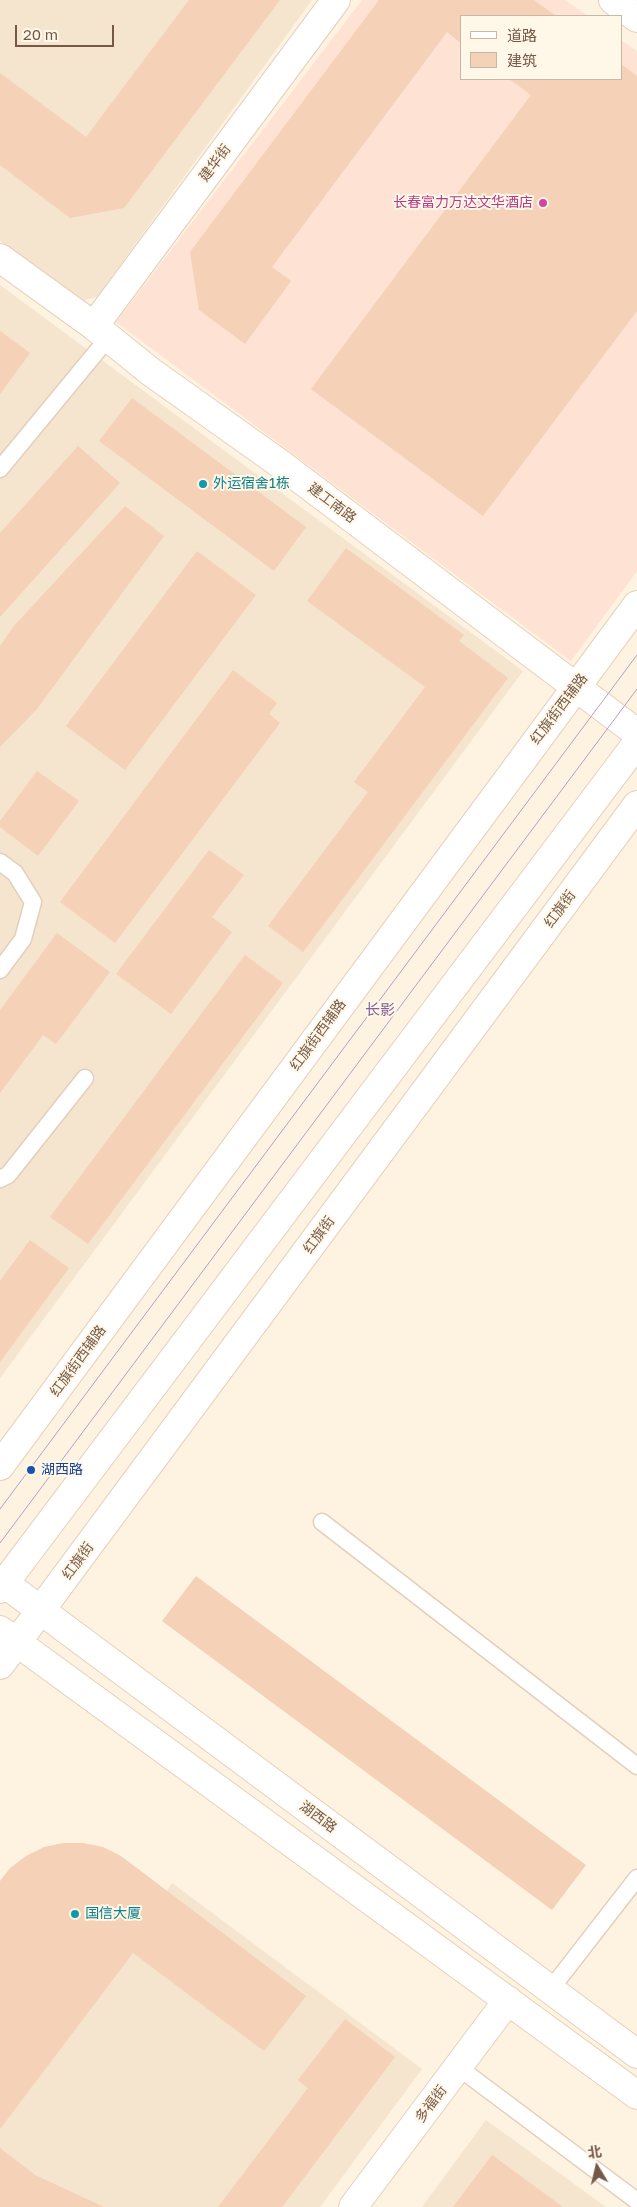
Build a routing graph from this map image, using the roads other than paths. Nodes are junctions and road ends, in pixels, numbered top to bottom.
1 (336, 0) edge
2 (613, 0) edge
3 (637, 18) edge
4 (0, 258) edge
5 (101, 332) junction
6 (0, 468) edge
7 (637, 605) edge
8 (575, 687) junction
9 (637, 733) edge
10 (637, 744) edge
11 (637, 805) edge
12 (0, 862) edge
13 (0, 970) edge
14 (85, 1078) dead end
15 (0, 1179) edge
16 (0, 1466) edge
17 (322, 1522) dead end
18 (2, 1584) edge
19 (41, 1610) junction
20 (9, 1636) edge
21 (0, 1665) edge
22 (637, 1766) edge
23 (637, 1878) edge
24 (550, 1990) junction
25 (508, 2000) junction
26 (637, 2054) edge
27 (458, 2067) junction
28 (637, 2095) edge
29 (637, 2201) edge
30 (353, 2207) edge

1 - 5 main road, 建华街
2 - 3 main road
4 - 5 main road, 建工南路
5 - 6 lane
5 - 8 main road, 建工南路
7 - 8 main road, 红旗街西辅路
8 - 9 main road, 建工南路
8 - 16 main road, 红旗街西辅路
10 - 18 main road
11 - 19 main road, 红旗街
12 - 13 lane
14 - 15 lane
17 - 22 lane
18 - 19 main road, 湖西路
19 - 20 main road, 红旗街
19 - 24 main road, 湖西路
20 - 21 main road, 红旗街
20 - 25 main road
23 - 24 lane
24 - 26 main road, 湖西路
25 - 27 main road, 多福街
25 - 28 main road
27 - 29 lane
27 - 30 main road, 多福街

